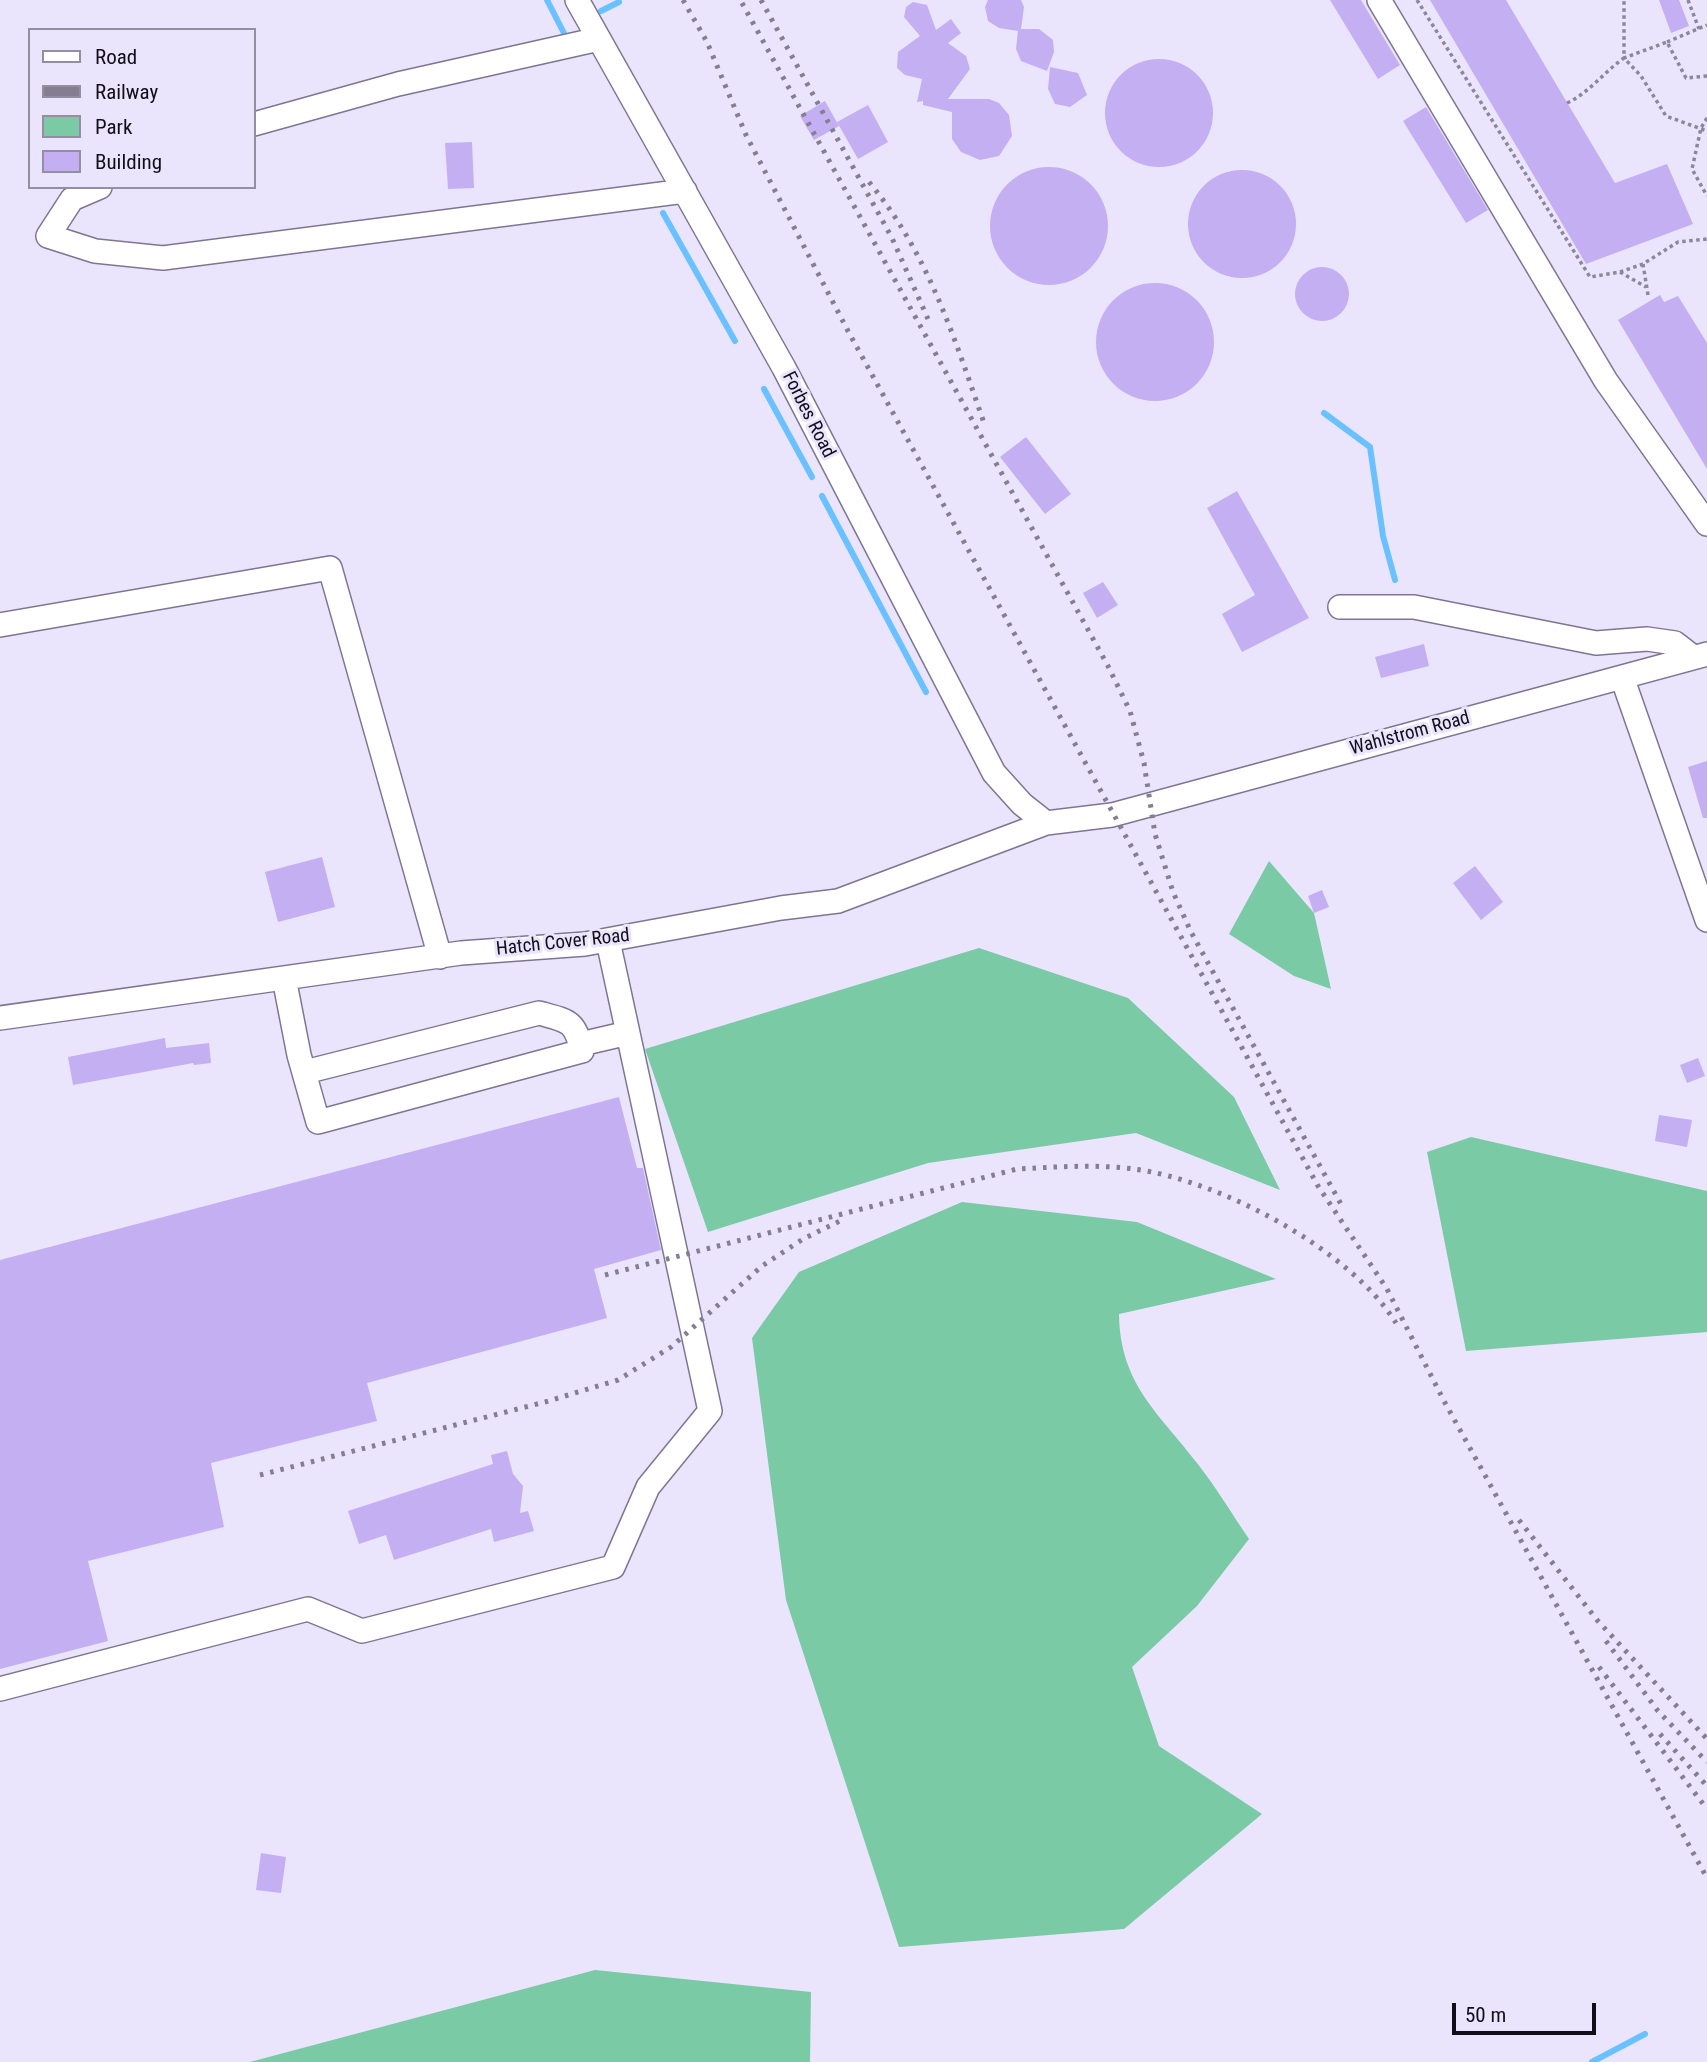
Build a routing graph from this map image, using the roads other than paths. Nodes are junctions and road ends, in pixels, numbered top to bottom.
1 (576, 0) edge
2 (1379, 0) edge
3 (599, 39) junction
4 (256, 123) edge
5 (95, 189) edge
6 (685, 191) junction
7 (1707, 524) edge
8 (1340, 607) dead end
9 (0, 625) edge
10 (1700, 655) edge
11 (1622, 677) junction
12 (1112, 815) joint
13 (1046, 823) junction
14 (1707, 920) edge
15 (608, 941) junction
16 (440, 957) junction
17 (284, 978) junction
18 (0, 1018) edge
19 (628, 1033) junction
20 (581, 1044) junction
21 (305, 1072) junction
22 (0, 1689) edge

1 - 3 street, Forbes Road
2 - 7 street
3 - 4 street
3 - 6 street, Forbes Road
5 - 6 street
6 - 13 street, Forbes Road
8 - 10 street
9 - 16 street
10 - 11 street, Wahlstrom Road
11 - 12 street, Wahlstrom Road
11 - 14 street
12 - 13 street, Hatch Cover Road
13 - 15 street, Hatch Cover Road
15 - 16 street, Hatch Cover Road
15 - 19 street
16 - 17 street, Hatch Cover Road
17 - 18 street, Hatch Cover Road
17 - 21 street
19 - 20 street
19 - 22 street
20 - 21 street
20 - 21 street

